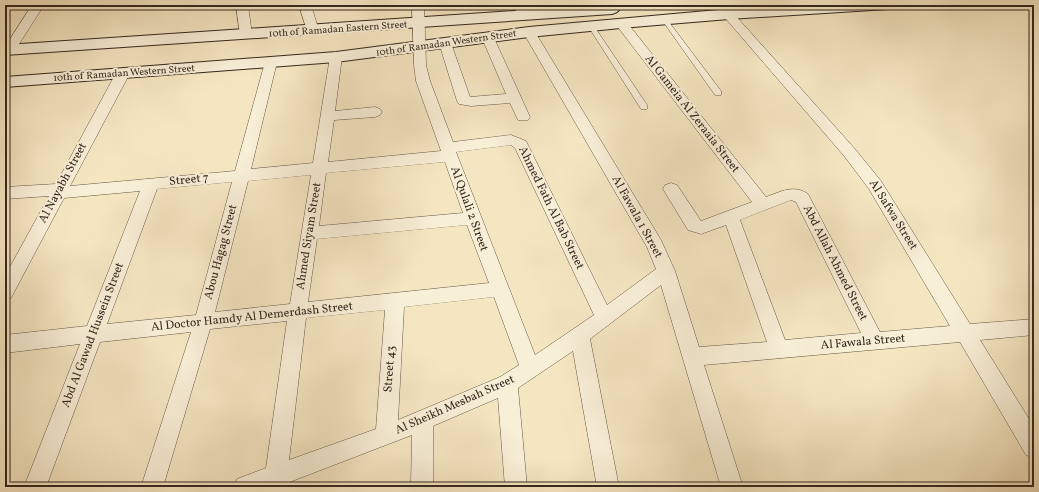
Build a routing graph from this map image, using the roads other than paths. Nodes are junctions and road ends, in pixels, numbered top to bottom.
1 (38, 5) edge
2 (242, 5) edge
3 (305, 5) edge
4 (418, 5) edge
5 (888, 5) edge
6 (607, 7) edge
7 (521, 10) edge
8 (725, 10) edge
9 (667, 12) edge
10 (419, 23) junction
11 (621, 23) junction
12 (591, 26) junction
13 (313, 31) junction
14 (529, 32) junction
15 (246, 36) junction
16 (488, 38) junction
17 (190, 39) junction
18 (445, 43) junction
19 (93, 45) junction
20 (419, 47) junction
21 (8, 50) edge
22 (336, 57) junction
23 (271, 62) junction
24 (177, 70) junction
25 (123, 74) junction
26 (72, 77) junction
27 (5, 82) edge
28 (718, 93) dead end
29 (514, 98) junction
30 (644, 107) dead end
31 (375, 112) dead end
32 (328, 116) junction
33 (523, 116) dead end
34 (448, 152) junction
35 (320, 169) junction
36 (241, 175) junction
37 (151, 184) junction
38 (671, 189) dead end
39 (59, 191) junction
40 (5, 193) edge
41 (762, 205) junction
42 (731, 217) junction
43 (472, 218) junction
44 (310, 233) junction
45 (666, 271) junction
46 (499, 289) junction
47 (5, 293) edge
48 (394, 301) junction
49 (298, 311) junction
50 (604, 317) junction
51 (202, 322) junction
52 (1034, 327) edge
53 (965, 333) junction
54 (94, 334) junction
55 (580, 336) junction
56 (875, 341) junction
57 (5, 344) edge
58 (779, 349) junction
59 (691, 357) junction
60 (531, 369) junction
61 (507, 384) junction
62 (423, 420) junction
63 (386, 436) junction
64 (1034, 447) edge
65 (276, 482) edge
66 (35, 487) edge
67 (152, 487) edge
68 (245, 487) edge
69 (422, 487) edge
70 (516, 487) edge
71 (608, 487) edge
72 (732, 487) edge

1 - 21 street
2 - 15 street
3 - 13 street
4 - 10 street, Al Qulali 2 Street
5 - 8 street, 10th of Ramadan Western Street
6 - 7 street, 10th of Ramadan Eastern Street
6 - 9 street, 10th of Ramadan Eastern Street
7 - 10 street, 10th of Ramadan Eastern Street
8 - 9 street, 10th of Ramadan Western Street
8 - 53 street, Al Safwa Street
9 - 11 street, 10th of Ramadan Western Street
9 - 28 lane
10 - 13 street, 10th of Ramadan Eastern Street
10 - 20 street, Al Qulali 2 Street
11 - 12 street, 10th of Ramadan Western Street
11 - 41 street, Al Gameia Al Zeraaia Street
12 - 14 street, 10th of Ramadan Western Street
12 - 30 lane
13 - 15 street, 10th of Ramadan Eastern Street
14 - 16 street, 10th of Ramadan Western Street
14 - 45 street, Al Fawala 1 Street
15 - 17 street, 10th of Ramadan Eastern Street
16 - 18 street, 10th of Ramadan Western Street
16 - 29 street
17 - 19 street, 10th of Ramadan Eastern Street
17 - 24 street
18 - 20 street, 10th of Ramadan Western Street
18 - 29 street
19 - 21 street, 10th of Ramadan Eastern Street
19 - 26 street
20 - 22 street, 10th of Ramadan Western Street
20 - 34 street, Al Qulali 2 Street
22 - 23 street, 10th of Ramadan Western Street
22 - 32 street, Ahmed Siyam Street
23 - 24 street, 10th of Ramadan Western Street
23 - 36 street, Abou Hagag Street
24 - 25 street, 10th of Ramadan Western Street
25 - 26 street, 10th of Ramadan Western Street
25 - 39 street, Al Nayabh Street
26 - 27 street, 10th of Ramadan Western Street
29 - 33 street
31 - 32 street
32 - 35 street, Ahmed Siyam Street
34 - 35 street, Ahmed Fath Al Bab Street
34 - 43 street, Al Qulali 2 Street
34 - 50 street, Ahmed Fath Al Bab Street
35 - 36 street, Street 7
35 - 44 street, Ahmed Siyam Street
36 - 37 street, Street 7
36 - 51 street, Abou Hagag Street
37 - 39 street, Street 7
37 - 54 street, Abd Al Gawad Hussein Street
38 - 42 street
39 - 40 street, Street 7
39 - 47 street, Al Nayabh Street
41 - 42 street
41 - 56 street, Abd Allah Ahmed Street
42 - 58 street
43 - 44 street
43 - 46 street, Al Qulali 2 Street
44 - 49 street, Ahmed Siyam Street
45 - 50 street, Al Sheikh Mesbah Street
45 - 59 street, Al Fawala 1 Street
46 - 48 street, Al Doctor Hamdy Al Demerdash Street
46 - 60 street, Al Qulali 2 Street
48 - 49 street, Al Doctor Hamdy Al Demerdash Street
48 - 63 street, Street 43
49 - 51 street, Al Doctor Hamdy Al Demerdash Street
49 - 65 street, Ahmed Siyam Street
50 - 55 street, Al Sheikh Mesbah Street
51 - 54 street, Al Doctor Hamdy Al Demerdash Street
51 - 67 street, Abou Hagag Street
52 - 53 street, Al Fawala Street
53 - 56 street, Al Fawala Street
53 - 64 street, Al Safwa Street
54 - 57 street, Al Doctor Hamdy Al Demerdash Street
54 - 66 street, Abd Al Gawad Hussein Street
55 - 60 street, Al Sheikh Mesbah Street
55 - 71 street
56 - 58 street, Al Fawala Street
58 - 59 street, Al Fawala Street
59 - 72 street, Al Fawala 1 Street
60 - 61 street, Al Sheikh Mesbah Street
61 - 62 street, Al Sheikh Mesbah Street
61 - 70 street
62 - 63 street, Al Sheikh Mesbah Street
62 - 69 street
63 - 65 street, Al Sheikh Mesbah Street
65 - 68 street, Al Sheikh Mesbah Street

